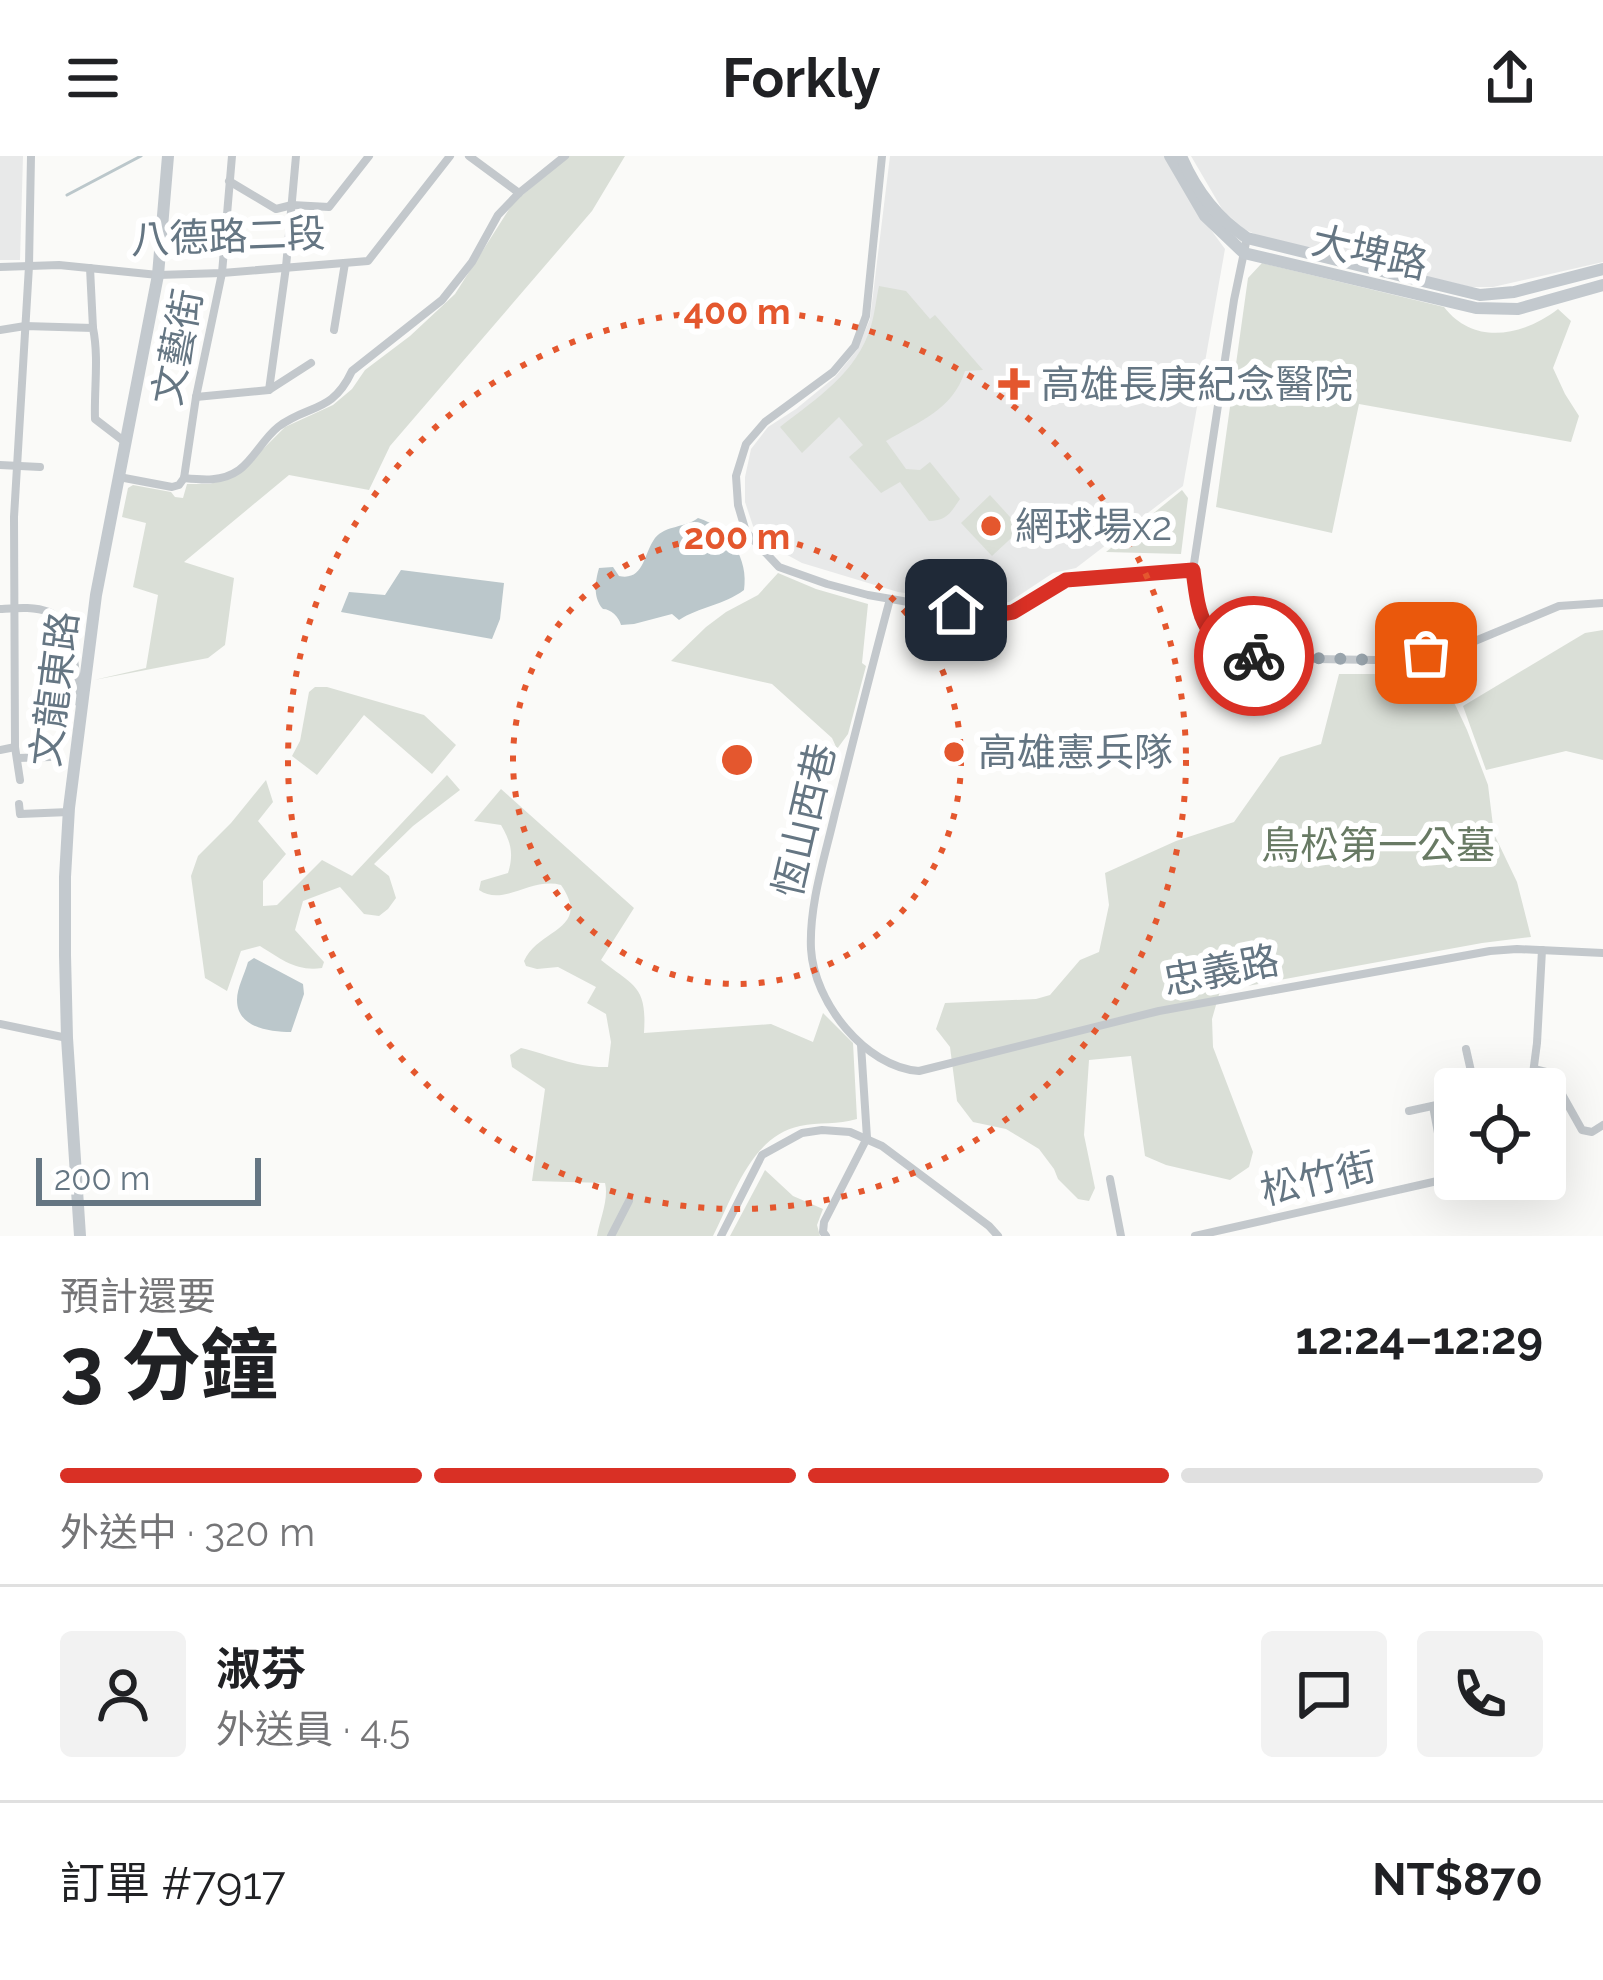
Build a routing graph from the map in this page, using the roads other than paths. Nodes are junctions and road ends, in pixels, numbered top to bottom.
1 (31, 156) edge
2 (168, 156) edge
3 (232, 156) edge
4 (296, 156) edge
5 (369, 156) edge
6 (450, 156) edge
7 (469, 156) edge
8 (565, 156) edge
9 (882, 156) edge
10 (1170, 156) edge
11 (1181, 156) edge
12 (230, 181) junction
13 (519, 193) junction
14 (292, 205) junction
15 (1245, 245) junction
16 (345, 262) junction
17 (29, 266) junction
18 (0, 267) edge
19 (286, 267) junction
20 (90, 268) junction
21 (1603, 269) edge
22 (222, 273) junction
23 (158, 274) junction
24 (1603, 285) edge
25 (25, 326) junction
26 (93, 328) junction
27 (0, 330) edge
28 (334, 331) dead end
29 (311, 363) dead end
30 (269, 390) junction
31 (196, 397) junction
32 (124, 442) junction
33 (0, 465) edge
34 (16, 466) junction
35 (40, 467) dead end
36 (118, 477) junction
37 (184, 478) junction
38 (1193, 570) junction
39 (890, 598) junction
40 (1603, 603) edge
41 (13, 608) junction
42 (0, 609) edge
43 (80, 722) junction
44 (0, 750) edge
45 (16, 753) junction
46 (50, 757) dead end
47 (20, 780) dead end
48 (19, 804) dead end
49 (68, 812) junction
50 (1542, 950) junction
51 (1603, 952) edge
52 (0, 1024) edge
53 (67, 1038) junction
54 (861, 1045) junction
55 (1466, 1048) dead end
56 (1470, 1068) edge
57 (1534, 1068) edge
58 (1566, 1102) edge
59 (1432, 1106) joint
60 (1409, 1111) dead end
61 (1434, 1116) edge
62 (1603, 1125) edge
63 (866, 1138) junction
64 (1110, 1179) dead end
65 (1434, 1182) edge
66 (629, 1201) dead end
67 (80, 1236) edge
68 (610, 1236) edge
69 (721, 1236) edge
70 (826, 1236) edge
71 (998, 1236) edge
72 (1121, 1236) edge
73 (1195, 1236) edge

1 - 17 street
2 - 23 street, 文龍東路
3 - 12 street, 文藝街
4 - 14 street
5 - 14 street
6 - 16 street, 八德路二段
7 - 13 street
8 - 13 street
9 - 39 street
10 - 15 street
11 - 15 street
12 - 14 street
12 - 22 street, 文藝街
13 - 37 street
14 - 19 street
15 - 21 street, 大埤路
15 - 24 street, 大埤路
15 - 38 street
16 - 19 street, 八德路二段
16 - 28 street
17 - 18 street, 八德路二段
17 - 20 street, 八德路二段
17 - 25 street
19 - 22 street, 八德路二段
19 - 30 street
20 - 23 street, 八德路二段
20 - 26 street
22 - 23 street, 八德路二段
22 - 31 street, 文藝街
23 - 32 street, 文龍東路
25 - 26 street
25 - 27 street
25 - 34 street
26 - 32 street
29 - 30 street
30 - 31 street
31 - 37 street, 文藝街
32 - 36 street, 文龍東路
33 - 34 street
34 - 35 street
34 - 41 street
36 - 37 street
36 - 43 street, 文龍東路
38 - 39 street
38 - 40 street
39 - 54 street, 恆山西巷
41 - 42 street
41 - 43 street
41 - 45 street
43 - 49 street, 文龍東路
44 - 45 street
45 - 46 street
45 - 47 street
48 - 49 street
49 - 53 street, 文龍東路
50 - 51 street, 忠義路
50 - 54 street, 忠義路
50 - 57 street
52 - 53 street
53 - 67 street, 文龍東路
54 - 63 street
55 - 56 street
58 - 62 street
59 - 60 street
59 - 61 street
63 - 69 street
63 - 70 street
63 - 71 street
64 - 72 street
65 - 73 street, 松竹街
66 - 68 street

